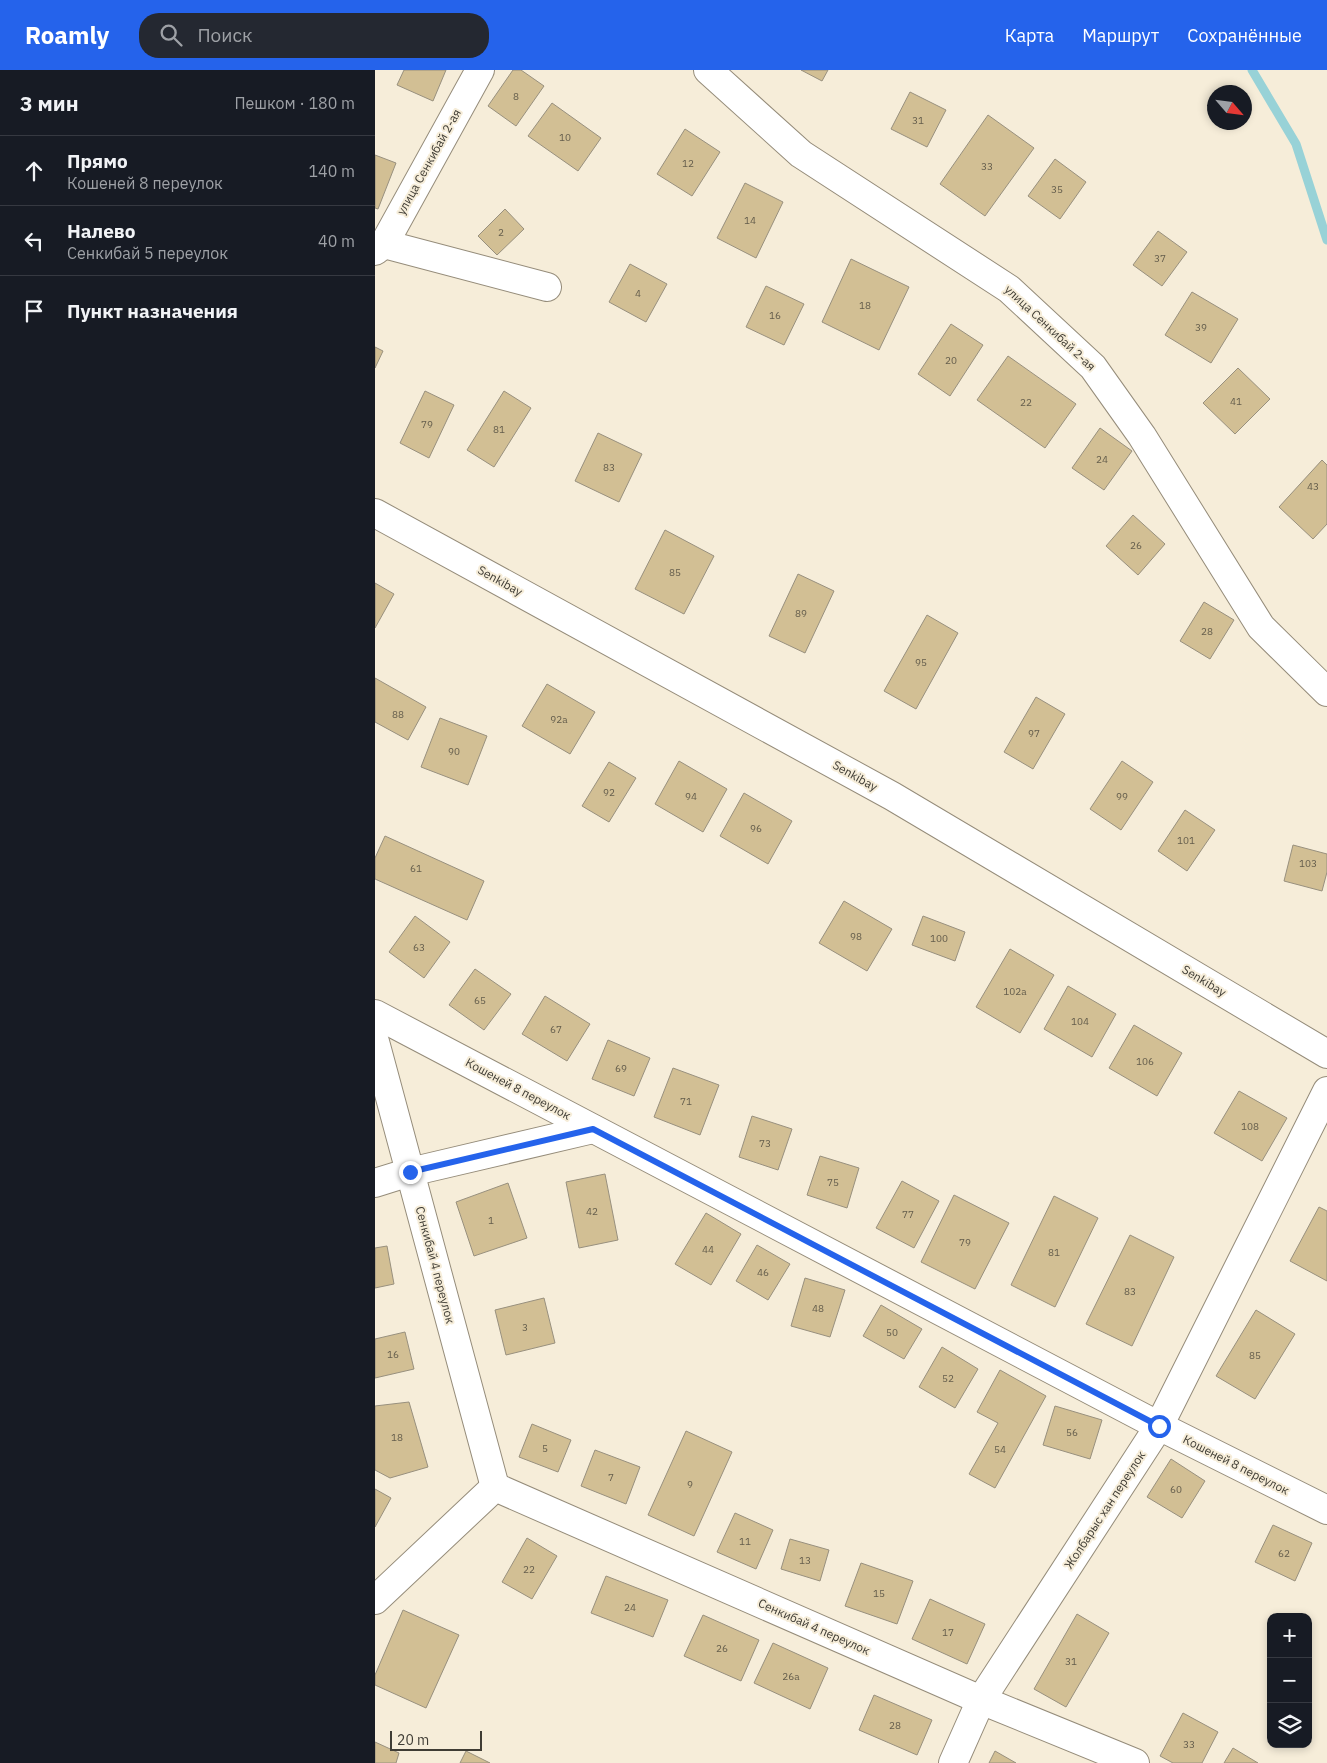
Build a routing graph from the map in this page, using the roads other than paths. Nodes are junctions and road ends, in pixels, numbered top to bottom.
1 (480, 70) edge
2 (708, 70) edge
3 (380, 247) edge
4 (547, 287) dead end
5 (375, 513) edge
6 (1327, 692) edge
7 (375, 1014) edge
8 (375, 1042) edge
9 (1327, 1054) edge
10 (1327, 1091) edge
11 (593, 1129) junction
12 (410, 1172) junction
13 (375, 1182) edge
14 (1159, 1426) junction
15 (495, 1487) junction
16 (1327, 1510) edge
17 (375, 1600) edge
18 (981, 1700) junction
19 (953, 1763) edge
20 (1135, 1763) edge

1 - 3 street, улица Сенкибай 2-ая
2 - 6 street, улица Сенкибай 2-ая
3 - 4 street
5 - 9 street, Senkibay
7 - 11 street, Кошеней 8 переулок
8 - 12 street, Сенкибай 4 переулок
10 - 14 street, Жолбарыс хан переулок
11 - 12 street
11 - 14 street, Кошеней 8 переулок
12 - 13 street
12 - 15 street, Сенкибай 4 переулок
14 - 16 street, Кошеней 8 переулок
14 - 18 street, Жолбарыс хан переулок
15 - 17 street
15 - 18 street, Сенкибай 4 переулок
18 - 19 street, Жолбарыс хан переулок
18 - 20 street, Сенкибай 4 переулок

